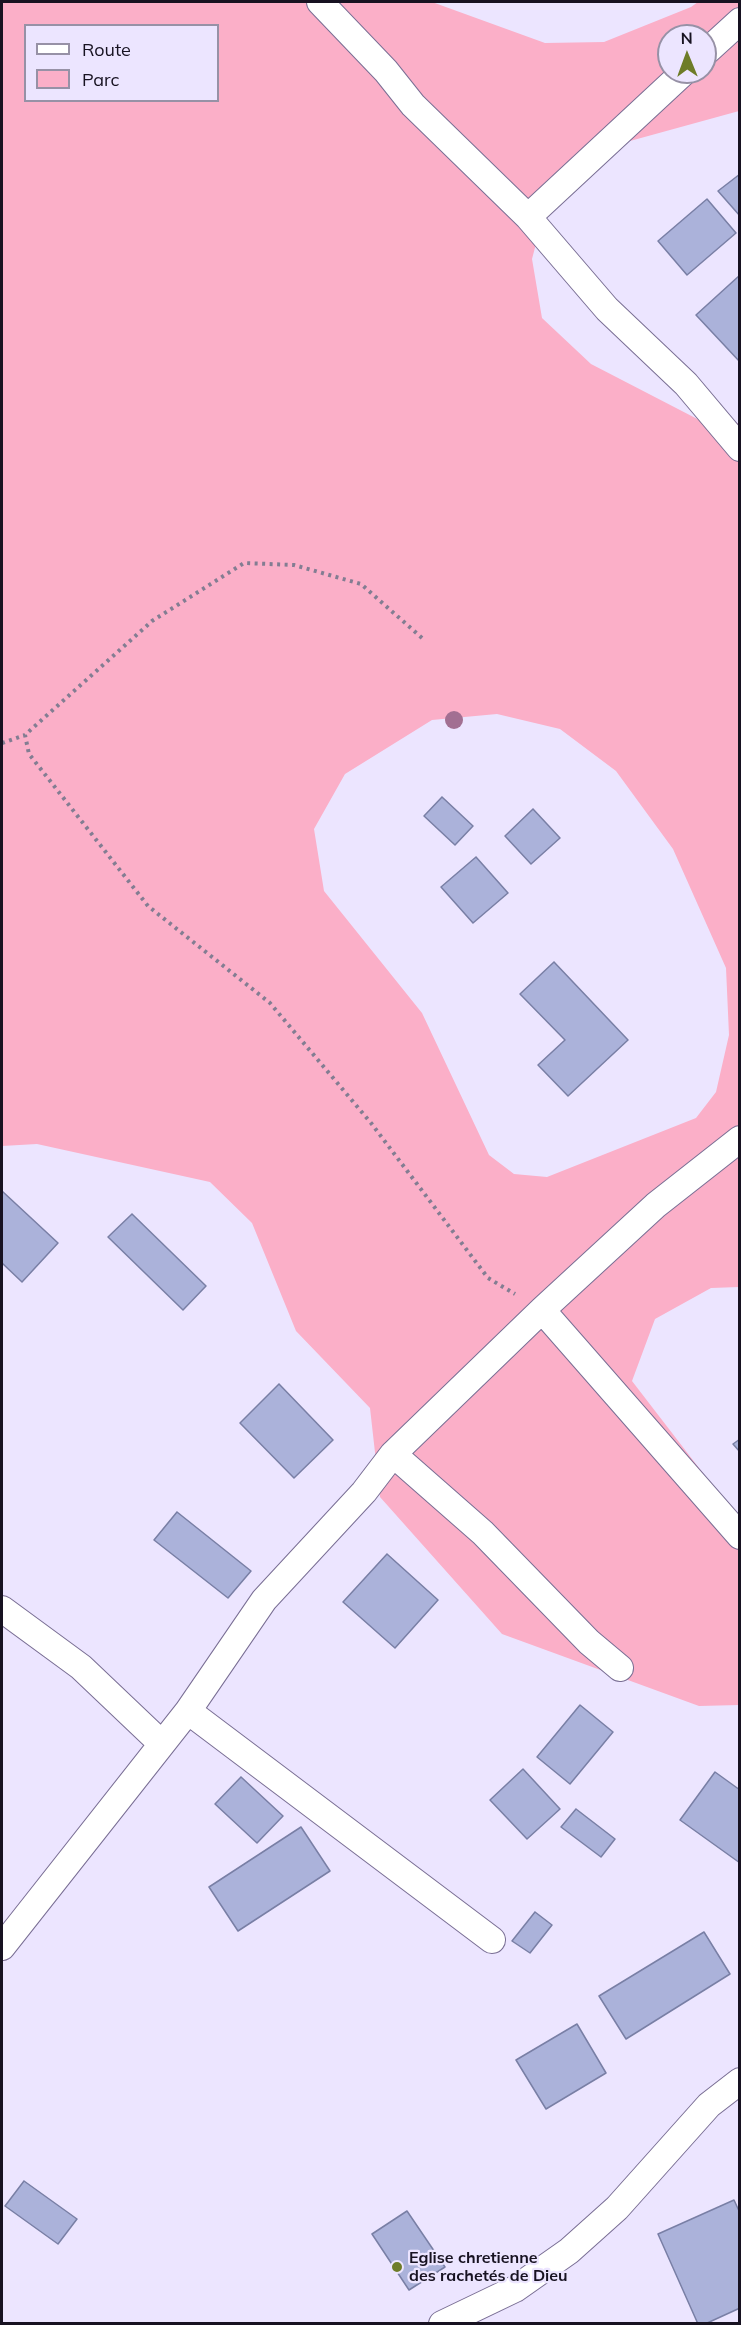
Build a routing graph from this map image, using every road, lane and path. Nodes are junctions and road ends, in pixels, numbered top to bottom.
1 (320, 2) edge
2 (740, 21) edge
3 (717, 42) edge
4 (671, 84) edge
5 (528, 217) junction
6 (740, 448) edge
7 (422, 638) dead end
8 (25, 735) junction
9 (2, 743) edge
10 (740, 1139) edge
11 (542, 1310) junction
12 (393, 1454) junction
13 (740, 1536) edge
14 (2, 1609) edge
15 (620, 1668) dead end
16 (188, 1711) junction
17 (162, 1744) junction
18 (492, 1940) dead end
19 (2, 1947) edge
20 (740, 2081) edge
21 (442, 2324) edge

1 - 5 street
2 - 3 street
4 - 5 street
5 - 6 street
7 - 8 path
8 - 9 path
8 - 11 path
10 - 11 street
11 - 12 street
11 - 13 street
12 - 15 street
12 - 16 street
14 - 17 street
16 - 17 street
16 - 18 street
17 - 19 street
20 - 21 street

